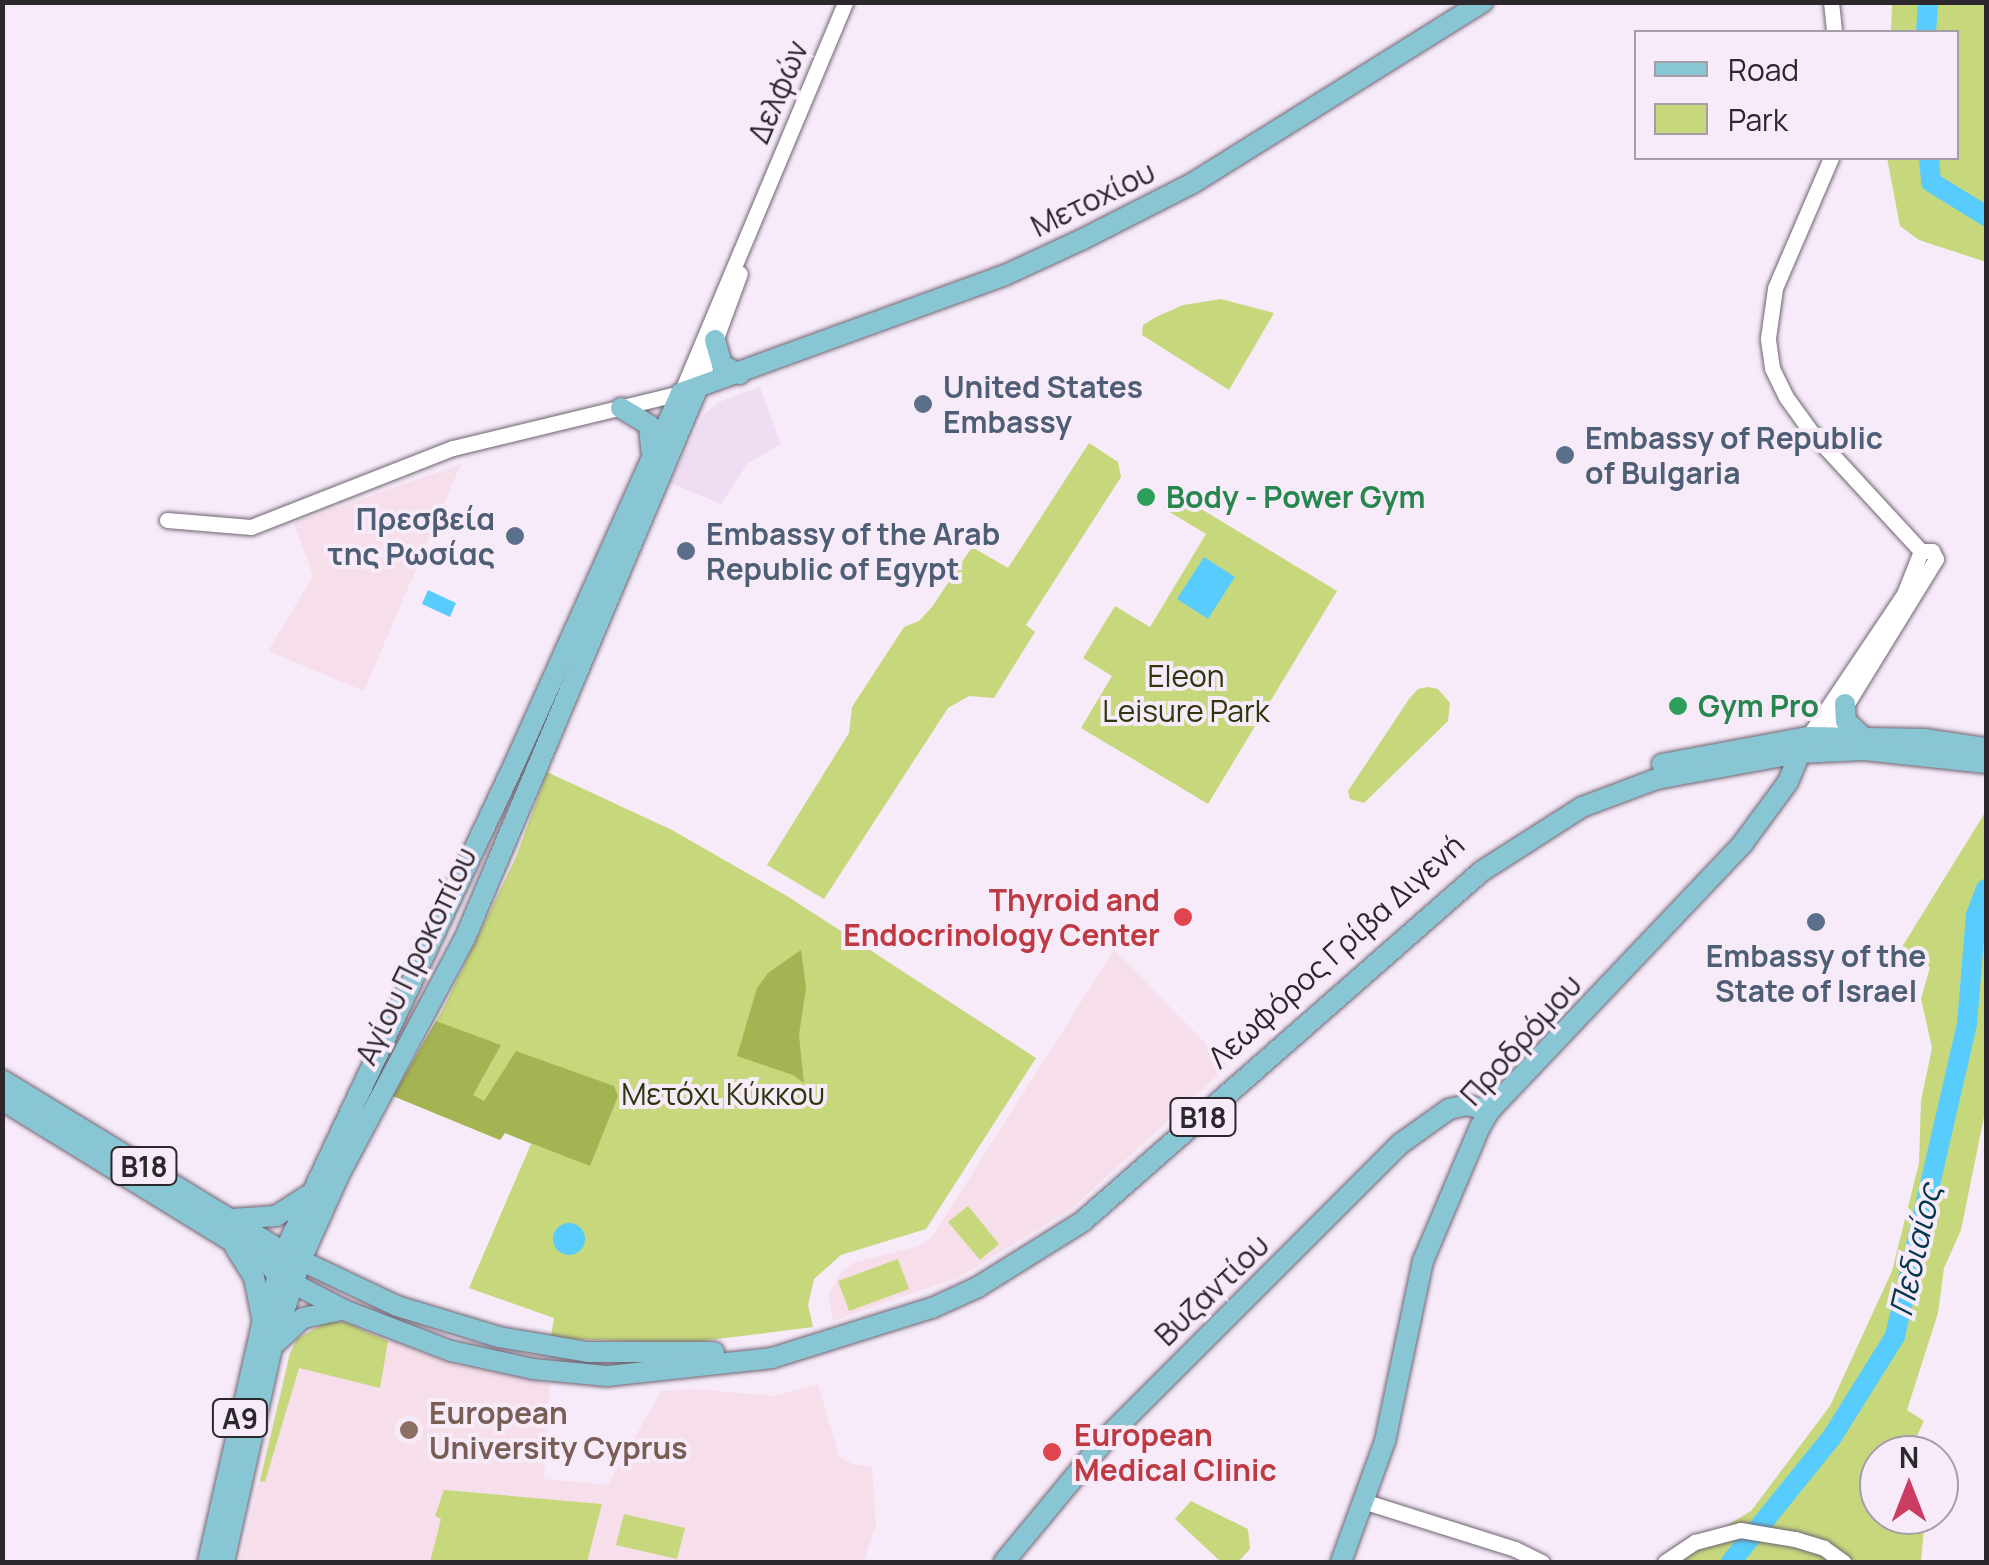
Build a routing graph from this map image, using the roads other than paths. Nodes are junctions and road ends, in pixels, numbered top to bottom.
1 (845, 2) edge
2 (1483, 2) edge
3 (1831, 2) edge
4 (1834, 30) edge
5 (1829, 160) edge
6 (762, 203) junction
7 (715, 340) junction
8 (740, 374) junction
9 (690, 390) junction
10 (622, 408) junction
11 (651, 457) junction
12 (168, 520) dead end
13 (1924, 559) junction
14 (1845, 704) junction
15 (1862, 736) junction
16 (1813, 744) junction
17 (1986, 748) edge
18 (1758, 760) junction
19 (1986, 763) edge
20 (1784, 789) junction
21 (2, 1080) edge
22 (2, 1100) edge
23 (1490, 1110) junction
24 (312, 1190) junction
25 (318, 1218) junction
26 (223, 1226) junction
27 (286, 1268) junction
28 (344, 1283) junction
29 (344, 1310) junction
30 (262, 1324) junction
31 (271, 1351) junction
32 (706, 1366) junction
33 (1366, 1502) junction
34 (208, 1562) edge
35 (224, 1562) edge
36 (1004, 1562) edge
37 (1341, 1562) edge
38 (1542, 1562) edge
39 (1665, 1562) edge
40 (1843, 1562) edge

1 - 6 street, Δελφών
2 - 8 main road, Μετοχίου
3 - 4 street
5 - 13 street
6 - 7 street, Δελφών
6 - 9 street, Δελφών
7 - 8 main road
7 - 9 street, Δελφών
8 - 9 main road, Μετοχίου
9 - 10 street
9 - 11 main road, Αγίου Προκοπίου
9 - 25 main road, Αγίου Προκοπίου
10 - 11 main road
10 - 12 street
11 - 24 main road, Αγίου Προκοπίου
13 - 14 street, Προδρόμου
13 - 16 street, Προδρόμου
14 - 15 main road
14 - 16 street, Προδρόμου
15 - 16 main road, Λεωφόρος Γρίβα Διγενή / B18
15 - 17 main road, Λεωφόρος Γρίβα Διγενή / B18
16 - 18 main road, Λεωφόρος Γρίβα Διγενή / B18
16 - 19 main road, Λεωφόρος Γρίβα Διγενή / B18
16 - 20 main road, Προδρόμου
16 - 28 main road, Λεωφόρος Γρίβα Διγενή / B18
18 - 20 main road
18 - 32 main road, Λεωφόρος Γρίβα Διγενή / B18
20 - 23 main road, Προδρόμου
21 - 26 main road, Λεωφόρος Γρίβα Διγενή / B18
22 - 26 main road, Λεωφόρος Γρίβα Διγενή / B18
23 - 33 main road, Προδρόμου
23 - 36 main road, Βυζαντίου
24 - 26 main road
24 - 27 main road, Αγίου Προκοπίου
25 - 27 main road, Αγίου Προκοπίου
25 - 28 main road
26 - 27 main road, Λεωφόρος Γρίβα Διγενή / B18
26 - 30 main road
27 - 28 main road, Λεωφόρος Γρίβα Διγενή / B18
27 - 29 main road, Λεωφόρος Γρίβα Διγενή / B18
27 - 30 main road, Αγίου Προκοπίου / A9
27 - 31 main road, Αγίου Προκοπίου / A9
27 - 32 main road, Λεωφόρος Γρίβα Διγενή / B18
29 - 31 main road
29 - 32 main road, Λεωφόρος Γρίβα Διγενή / B18
30 - 34 main road, Αγίου Προκοπίου / A9
31 - 35 main road, Αγίου Προκοπίου / A9
33 - 37 main road, Προδρόμου
33 - 38 street
39 - 40 street

